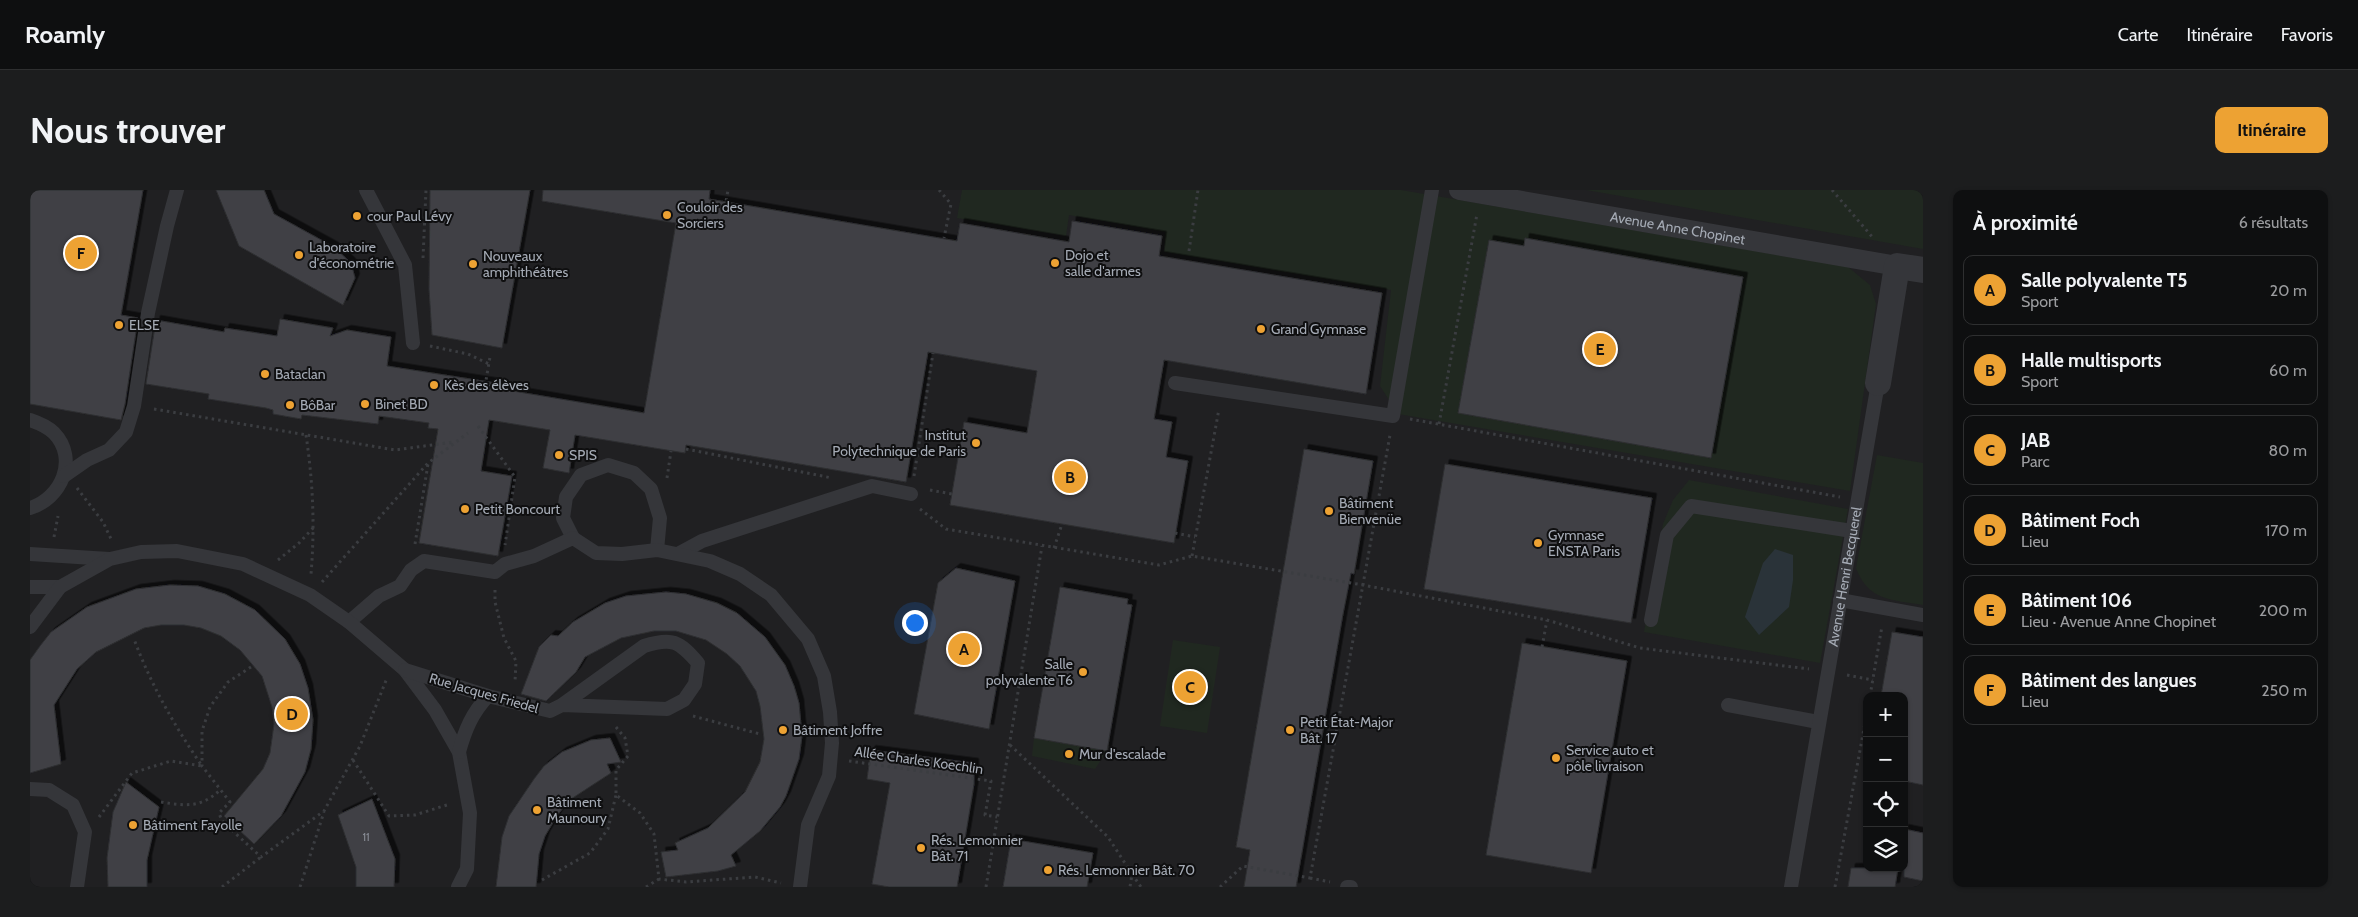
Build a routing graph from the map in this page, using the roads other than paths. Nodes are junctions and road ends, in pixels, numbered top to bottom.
1 (177, 190) edge
2 (366, 190) edge
3 (1432, 190) edge
4 (1459, 190) edge
5 (1898, 266) junction
6 (1923, 270) edge
7 (413, 343) dead end
8 (1175, 382) dead end
9 (1878, 383) joint
10 (30, 420) edge
11 (62, 446) junction
12 (87, 460) junction
13 (64, 476) junction
14 (911, 494) road end
15 (33, 508) edge
16 (1852, 531) junction
17 (573, 538) junction
18 (657, 550) junction
19 (30, 554) edge
20 (678, 554) junction
21 (115, 558) junction
22 (30, 586) edge
23 (60, 587) junction
24 (1840, 600) junction
25 (1923, 615) edge
26 (1651, 620) dead end
27 (349, 622) junction
28 (30, 627) edge
29 (405, 670) junction
30 (488, 696) junction
31 (562, 705) junction
32 (1728, 706) dead end
33 (1818, 722) junction
34 (459, 752) junction
35 (30, 789) edge
36 (467, 869) junction
37 (77, 887) edge
38 (458, 887) edge
39 (471, 887) edge
40 (800, 887) edge
41 (1791, 887) edge

1 - 12 lane
2 - 7 lane
3 - 8 lane
4 - 5 street, Avenue Anne Chopinet
5 - 6 street
5 - 9 street, Avenue Henri Becquerel
9 - 16 lane, Avenue Henri Becquerel
10 - 11 lane
11 - 12 lane
11 - 13 lane
12 - 13 lane
13 - 15 lane
14 - 20 lane
16 - 24 lane, Avenue Henri Becquerel
16 - 26 lane
17 - 18 lane
17 - 18 lane
17 - 27 lane
18 - 20 lane
19 - 21 lane
20 - 40 lane
21 - 23 lane, Rue Jacques Friedel
21 - 27 lane, Rue Jacques Friedel
22 - 23 lane
23 - 28 lane
24 - 25 lane
24 - 33 lane, Avenue Henri Becquerel
27 - 29 lane, Rue Jacques Friedel
29 - 30 lane, Rue Jacques Friedel
29 - 34 lane, Rue Jacques Friedel
30 - 31 lane, Rue Jacques Friedel
30 - 34 lane
31 - 31 lane, Rue Jacques Friedel
32 - 33 lane
33 - 41 lane, Avenue Henri Becquerel
34 - 36 lane, Rue Jacques Friedel
35 - 37 lane
36 - 38 lane, Rue Jacques Friedel
36 - 39 lane

